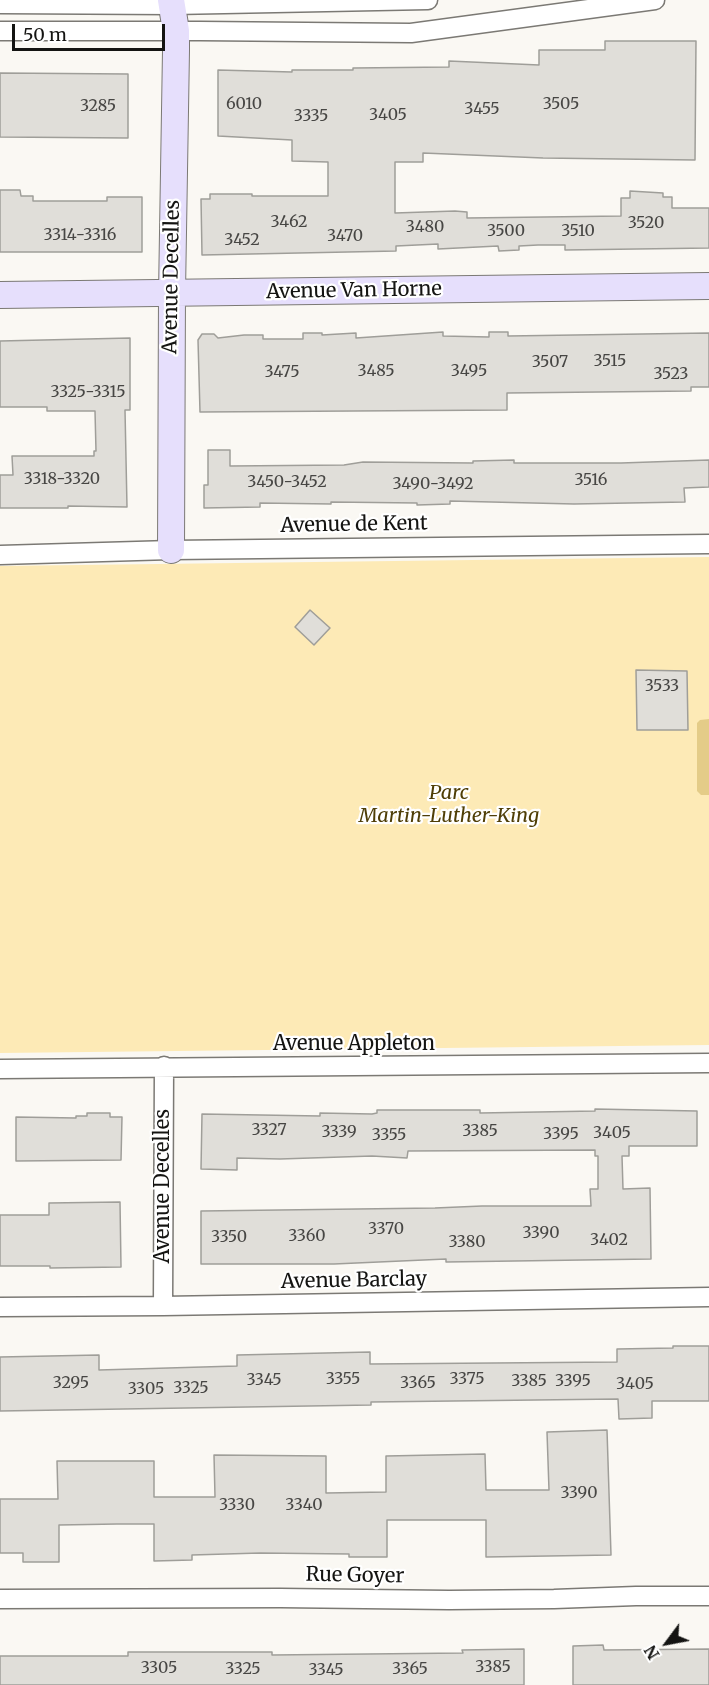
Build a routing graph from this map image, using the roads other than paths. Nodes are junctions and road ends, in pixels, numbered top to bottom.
1 (428, 0) edge
2 (655, 0) edge
3 (173, 2) edge
4 (0, 4) edge
5 (0, 31) edge
6 (176, 31) junction
7 (709, 286) edge
8 (172, 293) junction
9 (0, 295) edge
10 (709, 544) edge
11 (171, 550) junction
12 (0, 555) edge
13 (709, 1063) edge
14 (164, 1066) junction
15 (0, 1069) edge
16 (709, 1297) edge
17 (163, 1306) junction
18 (0, 1307) edge
19 (709, 1596) edge
20 (0, 1599) edge

1 - 3 street
2 - 6 street
3 - 4 street
3 - 6 main road, Avenue Decelles
5 - 6 street
6 - 8 main road, Avenue Decelles
7 - 8 main road, Avenue Van Horne
8 - 9 main road, Avenue Van Horne
8 - 11 main road, Avenue Decelles
10 - 11 street, Avenue de Kent
11 - 12 street, Avenue de Kent
13 - 14 street, Avenue Appleton
14 - 15 street, Avenue Appleton
14 - 17 street, Avenue Decelles
16 - 17 street, Avenue Barclay
17 - 18 street, Avenue Barclay
19 - 20 street, Rue Goyer

